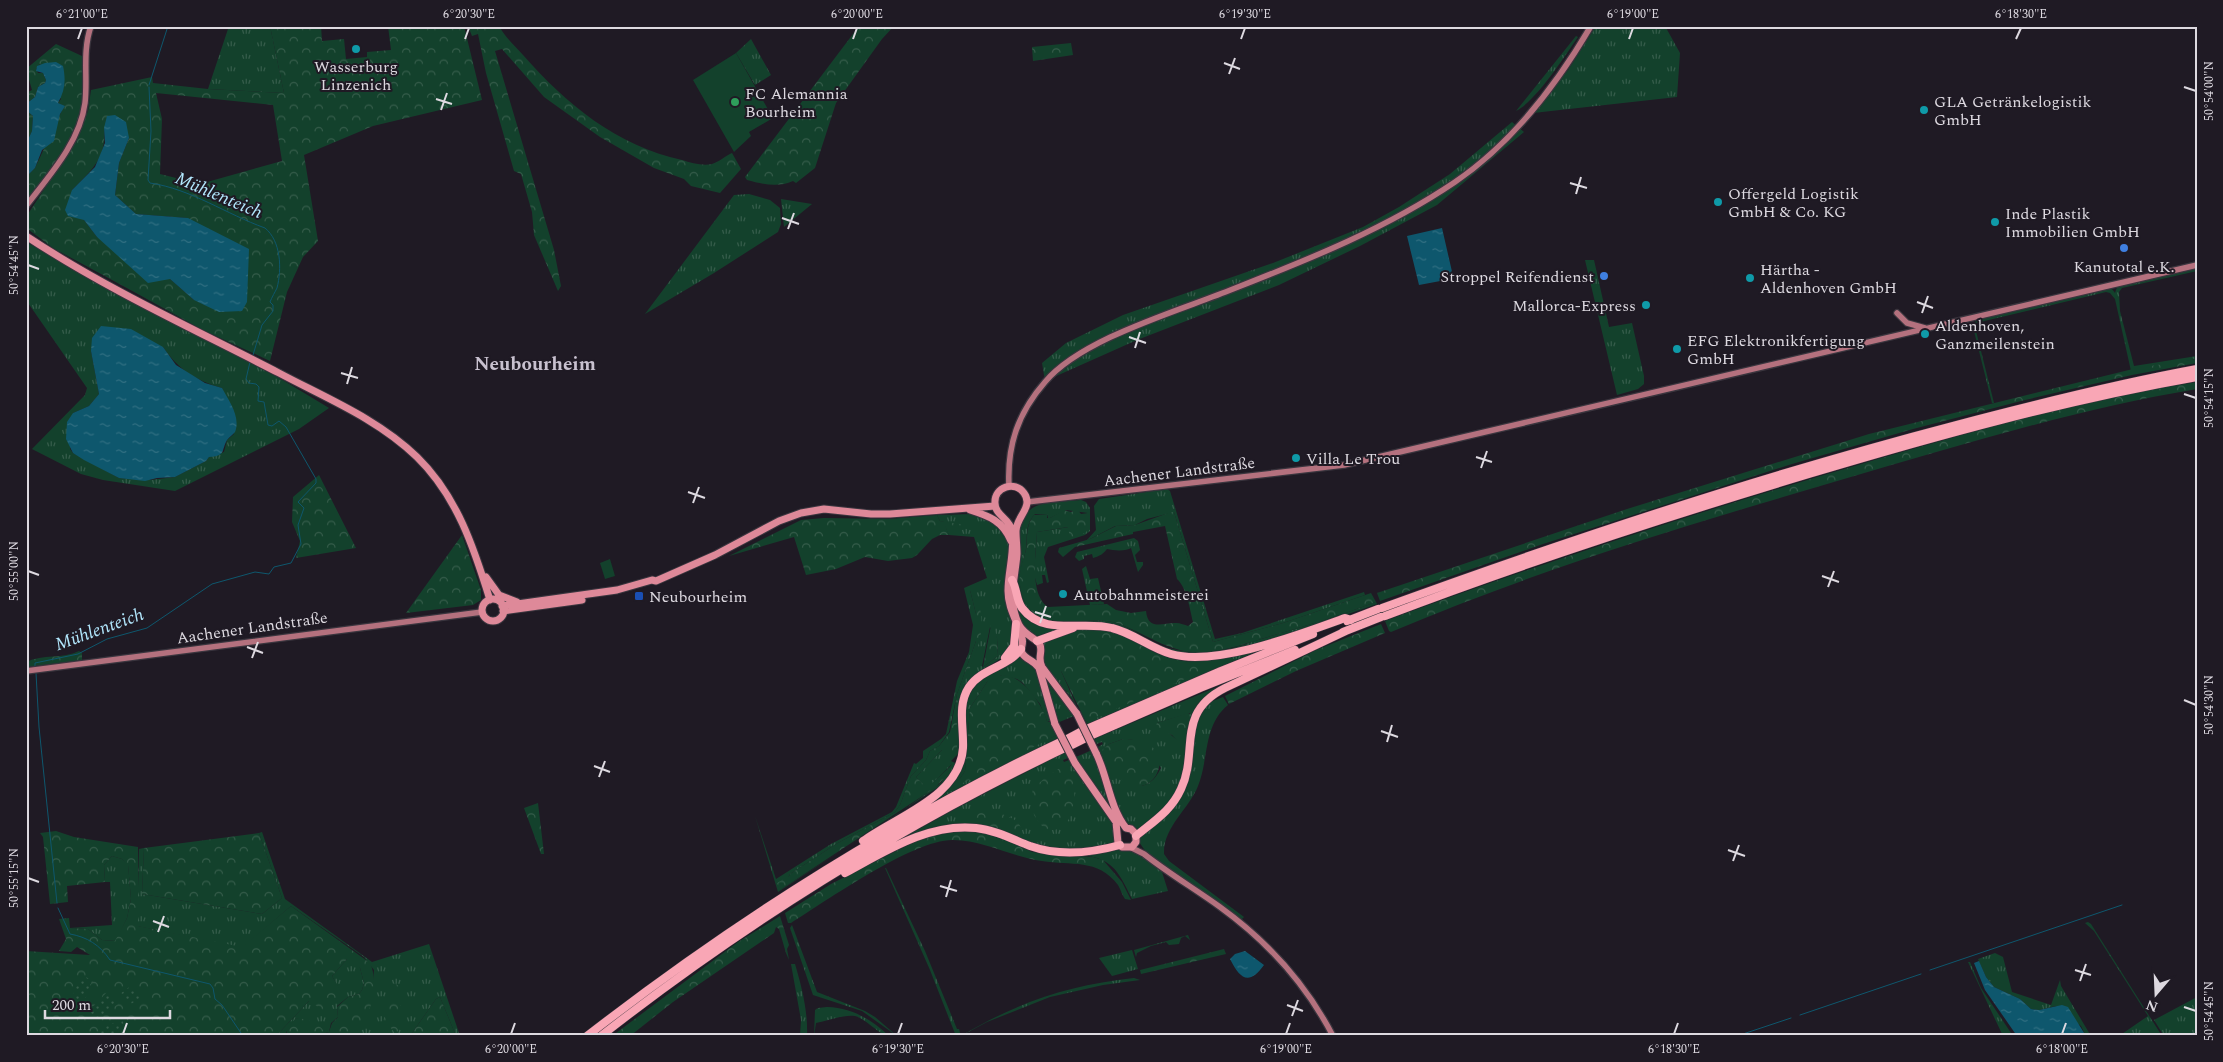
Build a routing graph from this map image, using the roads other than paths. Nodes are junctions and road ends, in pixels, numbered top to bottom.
1 (91, 26) edge
2 (1591, 26) edge
3 (26, 206) edge
4 (26, 230) edge
5 (26, 236) edge
6 (38, 244) junction
7 (2197, 265) edge
8 (1897, 313) dead end
9 (1929, 328) junction
10 (2197, 369) edge
11 (2197, 377) edge
12 (1009, 486) junction
13 (1028, 502) junction
14 (995, 506) junction
15 (965, 508) junction
16 (1020, 516) junction
17 (1005, 518) junction
18 (1013, 551) junction
19 (480, 566) junction
20 (1012, 580) junction
21 (650, 583) junction
22 (490, 600) junction
23 (524, 603) junction
24 (503, 609) junction
25 (482, 612) junction
26 (1382, 613) junction
27 (1351, 620) junction
28 (1016, 624) junction
29 (1080, 626) junction
30 (1346, 631) junction
31 (1035, 640) junction
32 (1022, 646) junction
33 (1039, 655) junction
34 (1031, 659) junction
35 (996, 666) junction
36 (33, 670) edge
37 (1087, 733) junction
38 (1065, 744) junction
39 (1126, 828) junction
40 (1118, 832) junction
41 (1136, 839) junction
42 (1120, 846) junction
43 (1130, 848) junction
44 (1144, 854) junction
45 (817, 875) junction
46 (814, 887) junction
47 (784, 901) junction
48 (770, 910) junction
49 (587, 1036) edge
50 (602, 1036) edge
51 (1333, 1036) edge

1 - 3 main road
2 - 12 main road
4 - 6 main road
5 - 6 main road
6 - 19 main road
7 - 9 main road, Aachener Landstraße
8 - 9 main road
9 - 13 main road, Aachener Landstraße
10 - 26 highway
11 - 26 highway
12 - 13 main road
12 - 14 main road
13 - 16 main road
14 - 15 main road
14 - 17 main road
15 - 18 main road
15 - 21 main road
16 - 17 main road
16 - 20 main road
17 - 18 main road
18 - 28 main road
19 - 22 main road
19 - 23 main road
20 - 29 highway
20 - 31 main road
21 - 23 main road
21 - 24 main road
22 - 24 main road
22 - 25 main road
23 - 24 main road
24 - 25 main road
25 - 36 main road, Aachener Landstraße
26 - 27 highway
26 - 30 highway
27 - 29 highway
27 - 37 highway
28 - 32 main road
28 - 35 highway
29 - 31 highway
30 - 37 highway
30 - 41 highway
31 - 32 main road
31 - 33 main road
32 - 34 main road
32 - 35 highway
33 - 34 main road
33 - 39 main road, bridge
34 - 40 main road, bridge
35 - 45 highway
37 - 38 highway
38 - 45 highway
38 - 46 highway
39 - 40 main road
39 - 41 main road
40 - 42 main road
41 - 43 main road
41 - 44 main road
42 - 43 main road
42 - 46 highway
43 - 44 main road
44 - 51 main road
45 - 47 highway
46 - 47 highway
47 - 48 highway
48 - 49 highway
48 - 50 highway

